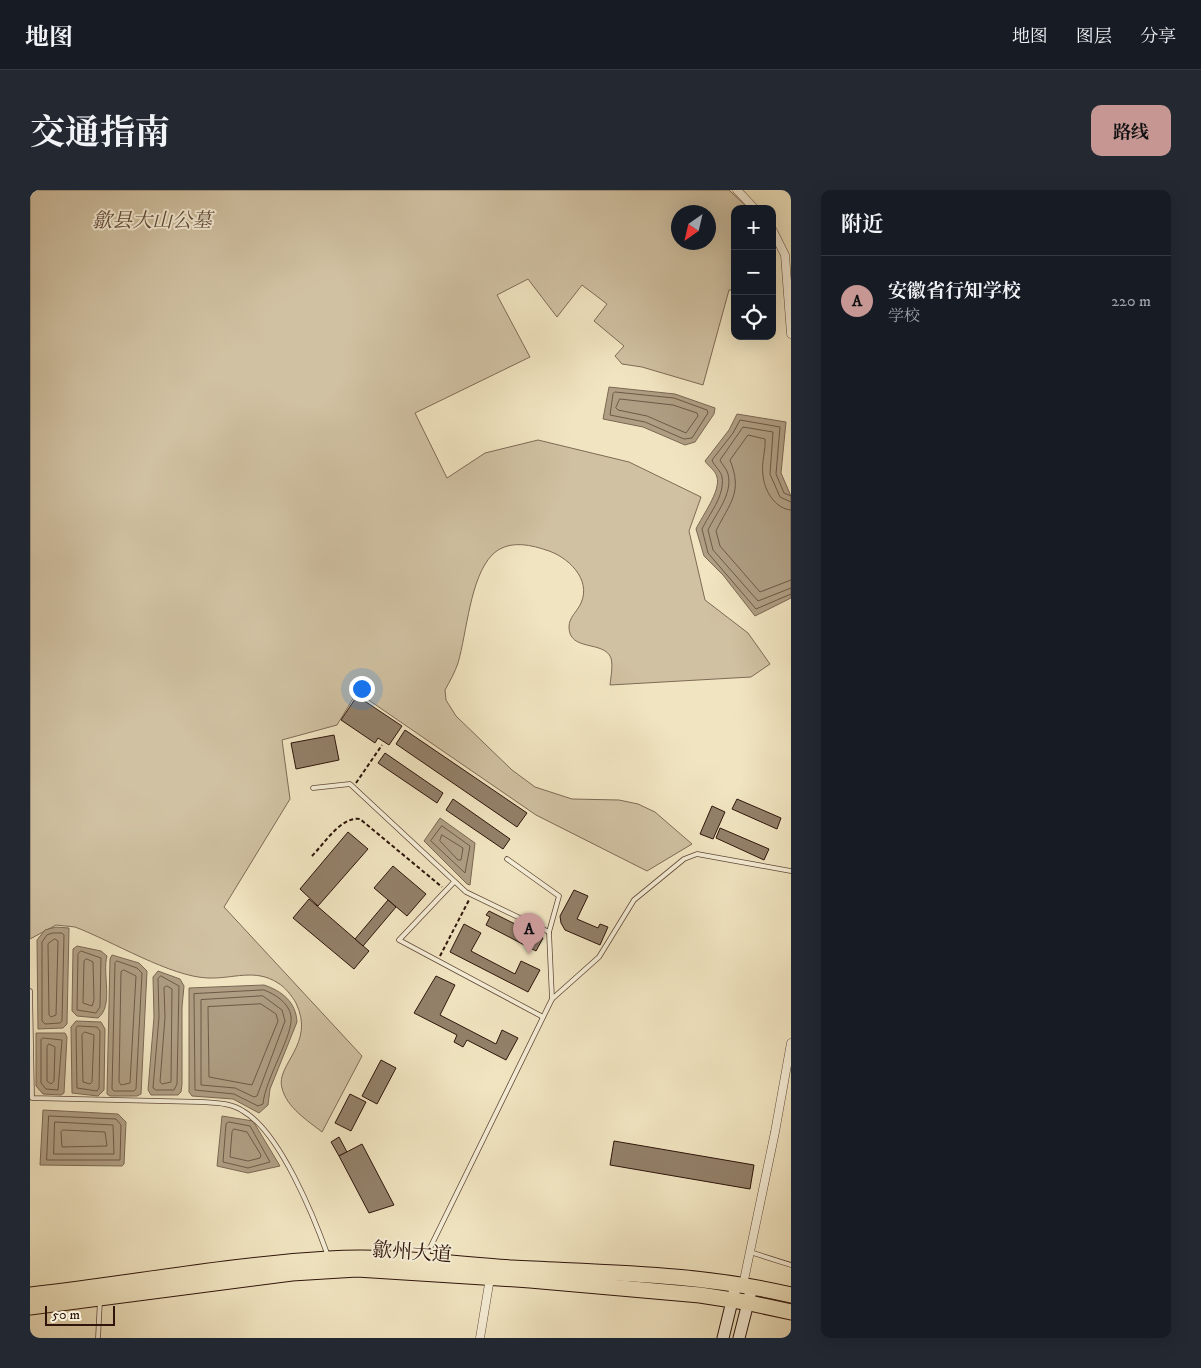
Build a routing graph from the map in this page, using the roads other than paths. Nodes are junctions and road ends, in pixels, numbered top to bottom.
1 (737, 190) edge
2 (751, 205) edge
3 (776, 237) edge
4 (791, 334) edge
5 (313, 788) dead end
6 (507, 859) dead end
7 (791, 872) edge
8 (454, 882) junction
9 (549, 932) junction
10 (30, 990) edge
11 (552, 999) junction
12 (543, 1017) junction
13 (791, 1043) edge
14 (750, 1252) junction
15 (329, 1258) junction
16 (427, 1262) junction
17 (791, 1265) edge
18 (490, 1278) junction
19 (744, 1285) junction
20 (30, 1295) edge
21 (791, 1295) edge
22 (100, 1298) junction
23 (733, 1300) junction
24 (748, 1302) junction
25 (30, 1307) edge
26 (791, 1312) edge
27 (98, 1338) edge
28 (480, 1338) edge
29 (722, 1338) edge
30 (738, 1338) edge

1 - 2 street
3 - 4 street
5 - 8 lane
6 - 9 lane
7 - 11 lane
8 - 9 lane
8 - 12 lane
9 - 11 lane
10 - 15 lane
11 - 12 lane
12 - 16 lane
13 - 14 street
14 - 17 lane
14 - 19 street
15 - 16 highway, 歙州大道
15 - 20 highway, 歙州大道
16 - 19 highway, 歙州大道
18 - 22 highway, 歙州大道
18 - 23 highway, 歙州大道
18 - 28 street
19 - 21 highway, 歙州大道
19 - 23 street
19 - 24 street
22 - 25 highway, 歙州大道
22 - 27 lane
23 - 24 highway, 歙州大道
23 - 29 street
24 - 26 highway, 歙州大道
24 - 30 street

